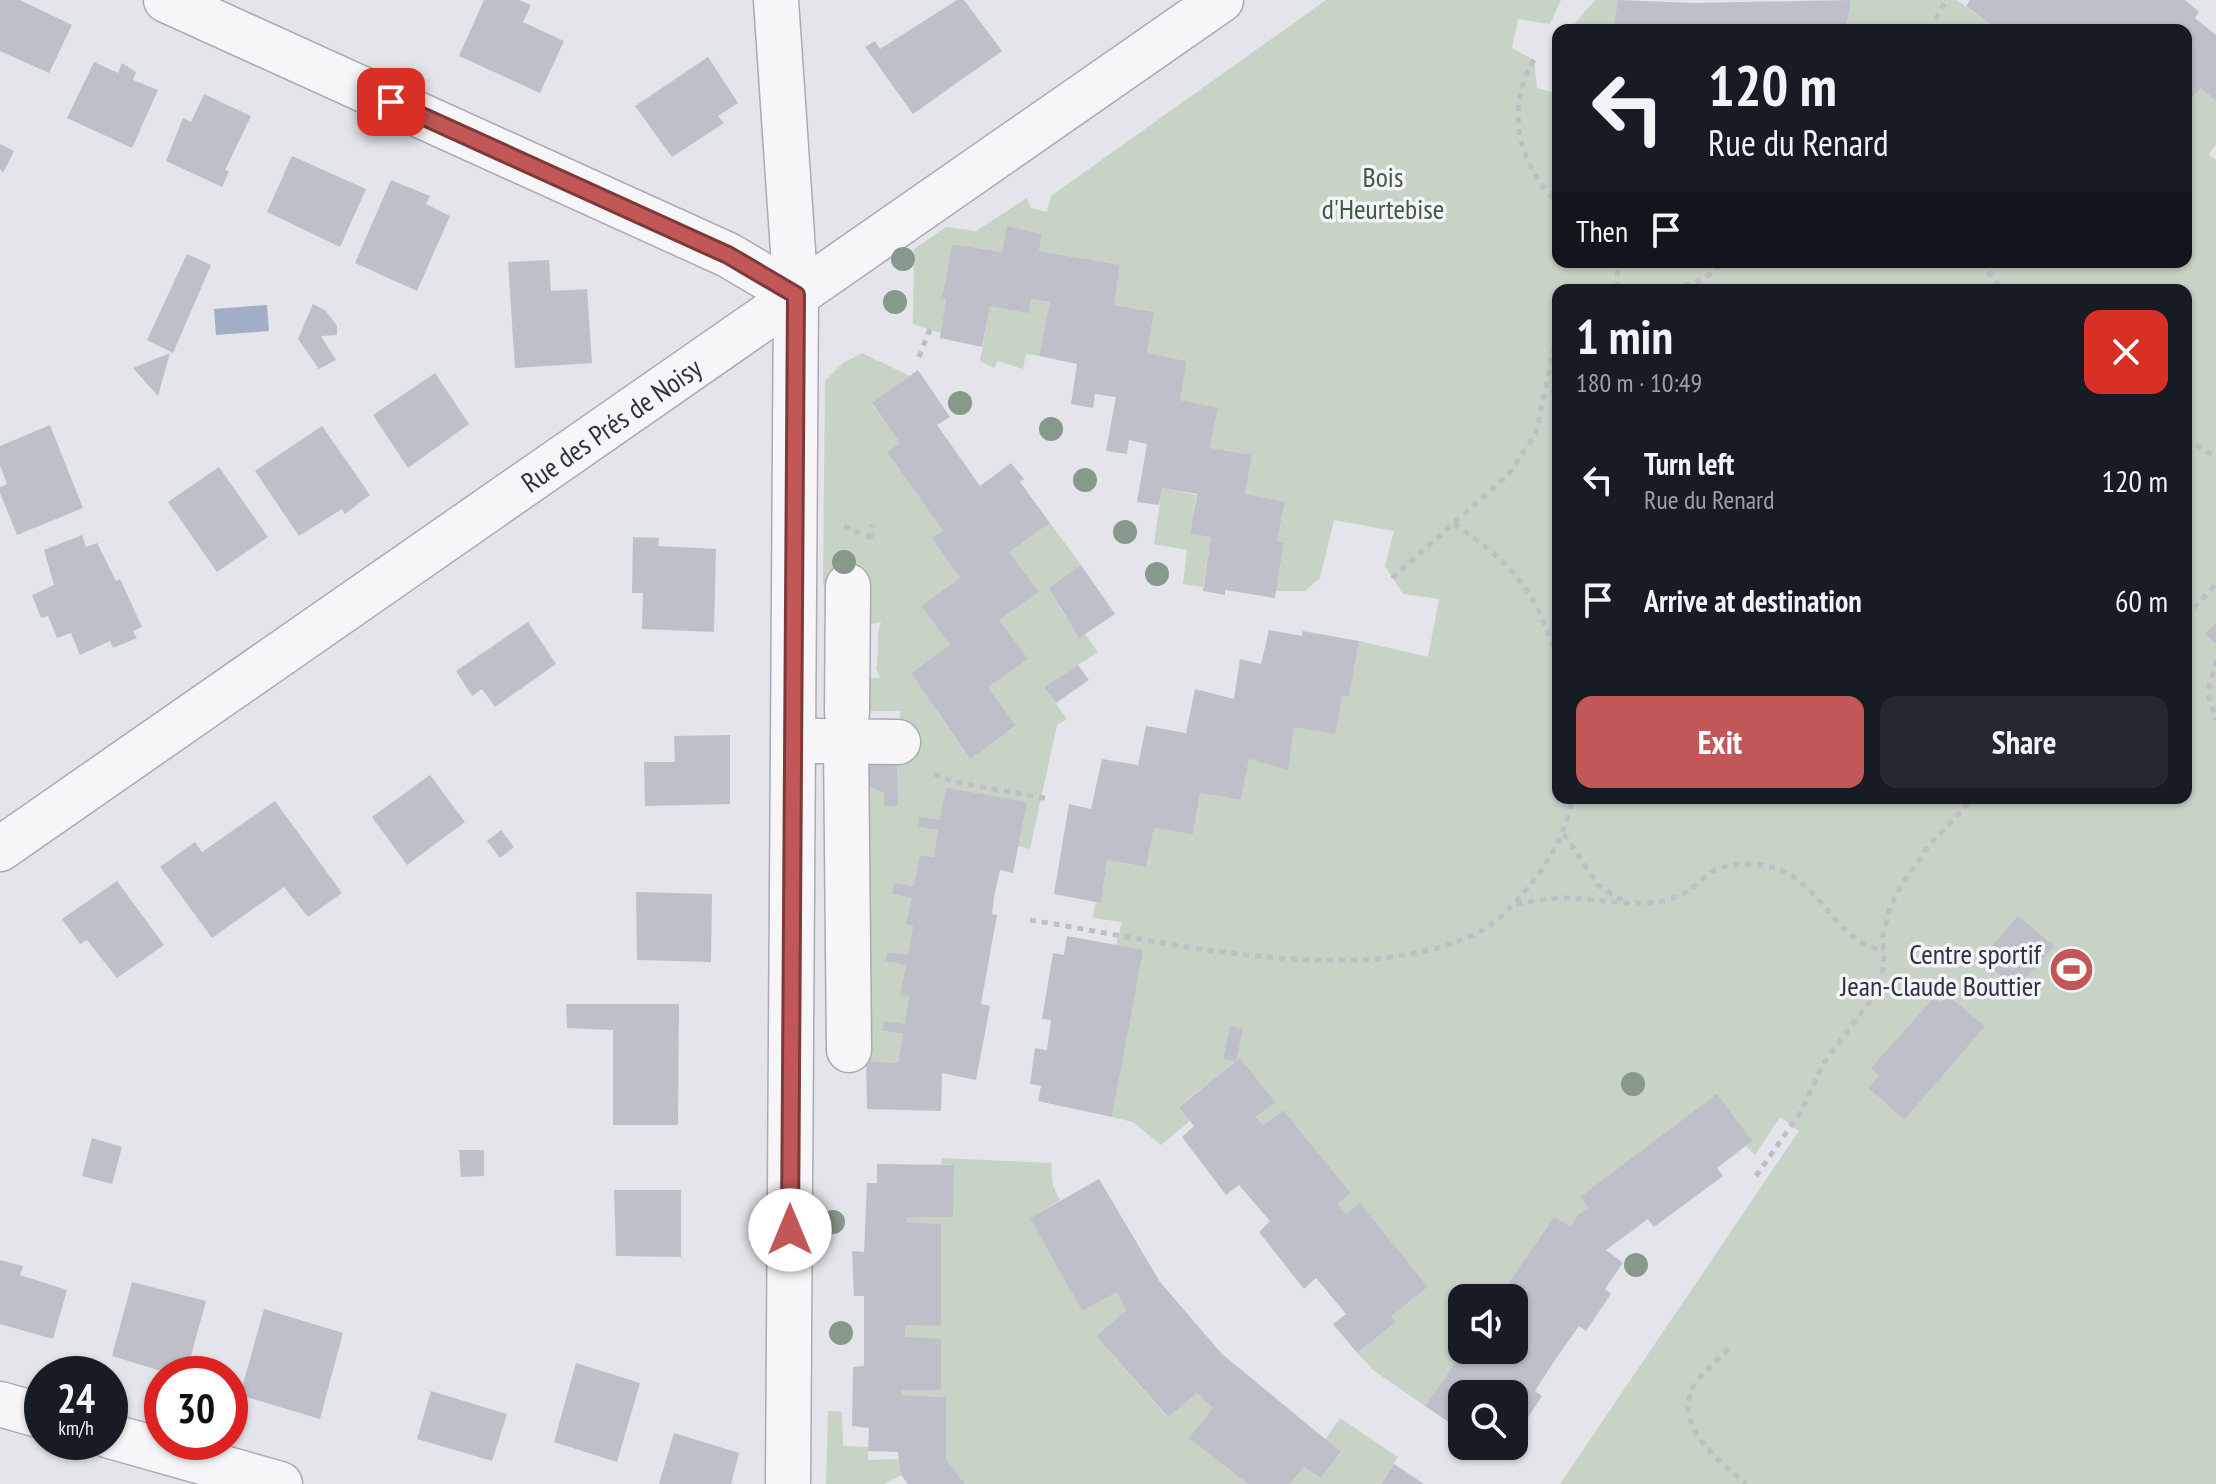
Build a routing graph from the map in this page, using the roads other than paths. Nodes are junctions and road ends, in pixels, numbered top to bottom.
1 (166, 0) edge
2 (776, 0) edge
3 (1221, 0) edge
4 (796, 295) junction
5 (848, 586) dead end
6 (794, 643) junction
7 (850, 645) junction
8 (846, 728) junction
9 (793, 741) junction
10 (898, 742) road end
11 (3, 838) edge
12 (791, 975) junction
13 (849, 977) junction
14 (849, 1050) dead end
15 (0, 1404) edge
16 (24, 1411) edge
17 (128, 1441) edge
18 (280, 1484) edge
19 (788, 1484) edge

1 - 4 street
2 - 4 street
3 - 4 street, Rue des Prés de Noisy
4 - 6 street
4 - 11 street, Rue des Prés de Noisy
5 - 7 street
6 - 7 street
6 - 9 street
7 - 8 street
8 - 9 street
8 - 10 street
8 - 13 street
9 - 12 street
12 - 13 street
12 - 19 street
13 - 14 street
15 - 16 street
17 - 18 street

